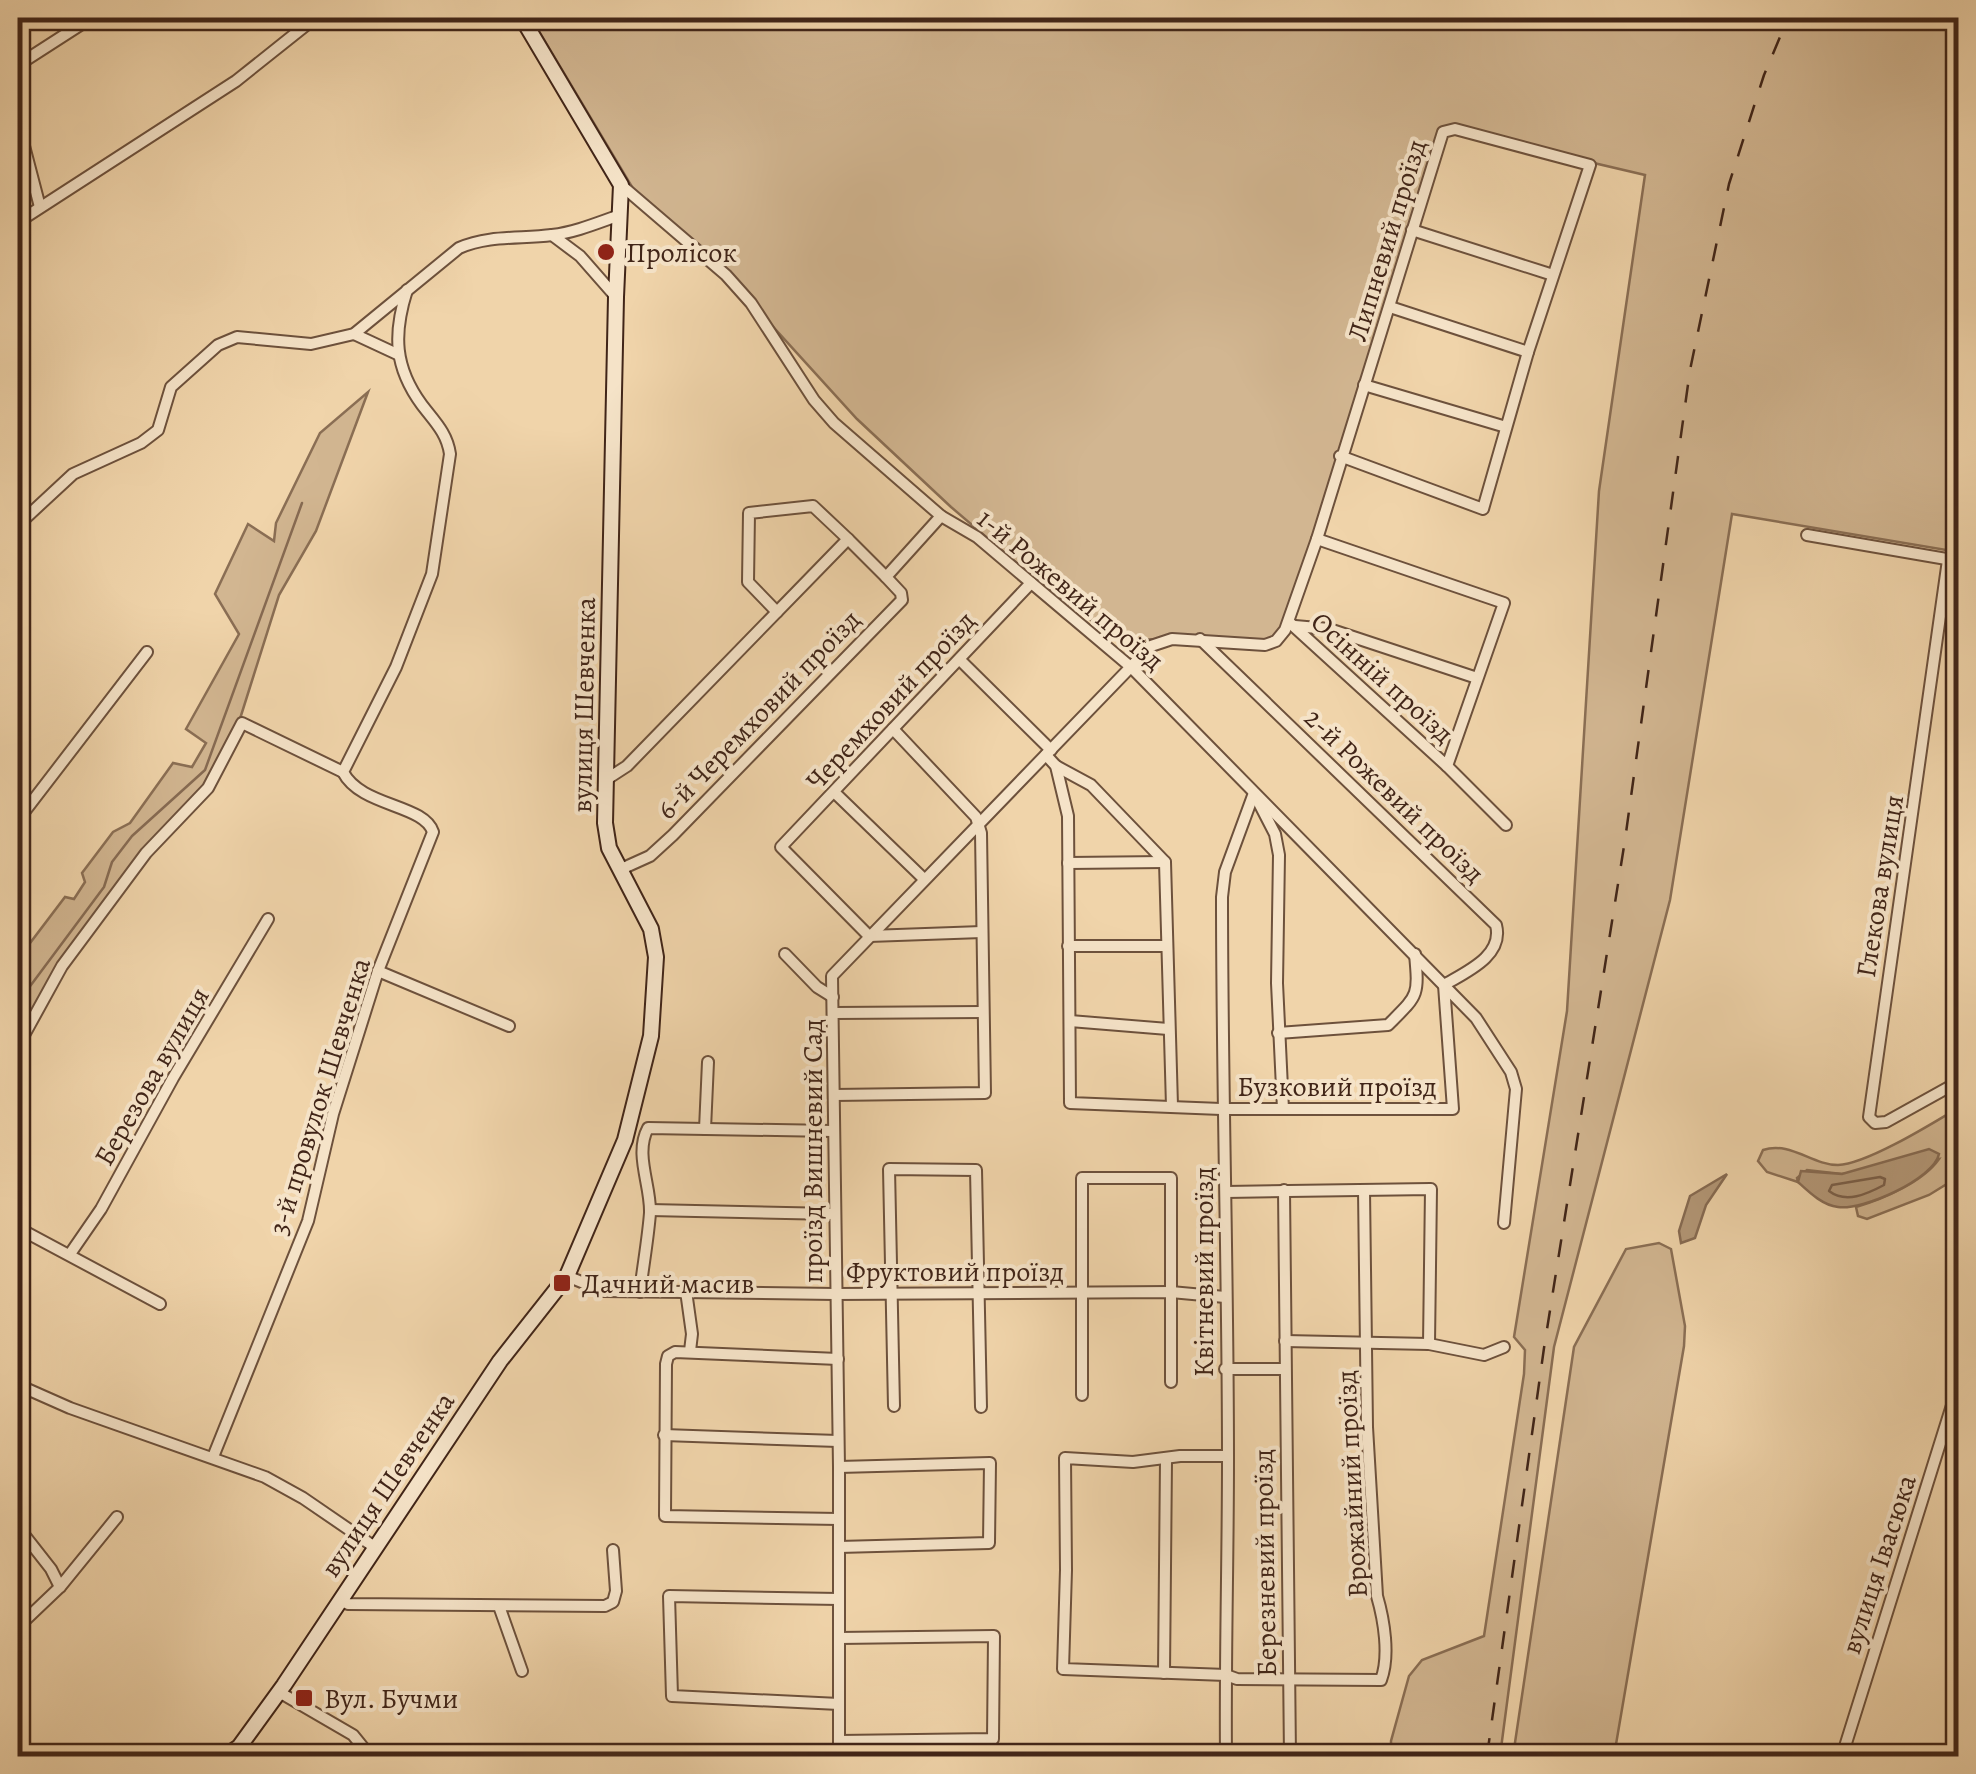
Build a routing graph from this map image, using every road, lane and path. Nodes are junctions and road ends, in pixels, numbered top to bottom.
1 (91, 18) edge
2 (315, 18) edge
3 (522, 18) edge
4 (18, 65) edge
5 (18, 123) edge
6 (622, 185) junction
7 (40, 207) junction
8 (620, 215) junction
9 (18, 222) edge
10 (582, 229) junction
11 (1412, 230) junction
12 (552, 235) junction
13 (580, 256) junction
14 (1553, 275) junction
15 (407, 290) junction
16 (616, 296) junction
17 (1390, 307) junction
18 (354, 334) junction
19 (1528, 352) junction
20 (397, 354) junction
21 (1364, 385) junction
22 (1506, 427) junction
23 (1340, 456) junction
24 (940, 516) junction
25 (18, 524) edge
26 (1806, 535) dead end
27 (1317, 538) junction
28 (848, 540) junction
29 (1954, 561) edge
30 (886, 577) junction
31 (1031, 583) junction
32 (777, 612) junction
33 (1291, 624) junction
34 (1199, 639) junction
35 (148, 652) dead end
36 (960, 660) junction
37 (1132, 668) junction
38 (1477, 678) junction
39 (892, 729) junction
40 (1048, 753) junction
41 (1056, 766) junction
42 (1447, 766) junction
43 (342, 772) junction
44 (607, 780) junction
45 (834, 792) junction
46 (1254, 793) junction
47 (18, 820) edge
48 (978, 824) junction
49 (1506, 825) dead end
50 (1068, 862) junction
51 (1164, 862) junction
52 (619, 870) junction
53 (924, 879) junction
54 (268, 920) dead end
55 (982, 932) junction
56 (869, 936) junction
57 (1068, 946) junction
58 (1168, 946) junction
59 (784, 954) dead end
60 (1414, 954) junction
61 (378, 971) junction
62 (1444, 986) junction
63 (833, 997) junction
64 (983, 1012) junction
65 (834, 1014) junction
66 (1070, 1021) junction
67 (509, 1026) dead end
68 (1168, 1029) junction
69 (1278, 1033) junction
70 (18, 1046) edge
71 (708, 1062) dead end
72 (1958, 1082) edge
73 (834, 1095) junction
74 (1172, 1106) junction
75 (1222, 1109) junction
76 (1282, 1109) junction
77 (705, 1129) junction
78 (833, 1131) junction
79 (1284, 1190) junction
80 (1364, 1190) junction
81 (1226, 1192) junction
82 (650, 1210) junction
83 (834, 1214) junction
84 (1504, 1223) dead end
85 (18, 1228) edge
86 (70, 1254) junction
87 (567, 1276) junction
88 (686, 1291) junction
89 (640, 1292) junction
90 (892, 1292) junction
91 (977, 1292) junction
92 (1172, 1292) junction
93 (1080, 1293) junction
94 (835, 1294) junction
95 (1225, 1297) junction
96 (160, 1304) dead end
97 (1285, 1341) junction
98 (1366, 1343) junction
99 (1429, 1344) junction
100 (1504, 1348) dead end
101 (690, 1351) junction
102 (838, 1359) junction
103 (1284, 1369) junction
104 (1225, 1370) junction
105 (1172, 1382) dead end
106 (18, 1385) edge
107 (1958, 1386) edge
108 (1082, 1395) dead end
109 (894, 1406) dead end
110 (981, 1407) dead end
111 (664, 1435) junction
112 (838, 1441) junction
113 (1228, 1456) junction
114 (213, 1457) junction
115 (1166, 1460) junction
116 (839, 1467) junction
117 (117, 1517) dead end
118 (839, 1518) junction
119 (18, 1527) edge
120 (839, 1547) junction
121 (376, 1548) junction
122 (613, 1550) dead end
123 (60, 1587) junction
124 (839, 1599) junction
125 (340, 1600) junction
126 (499, 1606) junction
127 (18, 1627) edge
128 (839, 1638) junction
129 (522, 1672) dead end
130 (1164, 1673) junction
131 (1226, 1675) junction
132 (1288, 1679) junction
133 (280, 1692) junction
134 (838, 1704) junction
135 (838, 1740) junction
136 (1073, 1753) edge
137 (1171, 1755) edge
138 (1226, 1755) edge
139 (226, 1756) edge
140 (370, 1756) edge
141 (838, 1756) edge
142 (1290, 1756) edge
143 (1842, 1756) edge

1 - 4 street
2 - 7 street
3 - 6 street, 1-й Рожевий проїзд
5 - 7 street
6 - 8 street, вулиця Шевченка
6 - 24 street, 1-й Рожевий проїзд
7 - 9 street
8 - 10 street
8 - 16 street, вулиця Шевченка
10 - 12 street
10 - 13 street
11 - 14 street
11 - 14 street, Липневий проїзд
11 - 17 street, Липневий проїзд
12 - 13 street
12 - 15 street
13 - 16 street
14 - 19 street, Липневий проїзд
15 - 18 street
15 - 20 street
16 - 44 street, вулиця Шевченка
17 - 19 street
17 - 21 street, Липневий проїзд
18 - 20 street
18 - 25 street
19 - 22 street, Липневий проїзд
20 - 43 street
21 - 22 street
21 - 23 street, Липневий проїзд
22 - 23 street, Липневий проїзд
23 - 27 street, Липневий проїзд
24 - 30 street
24 - 31 street, 1-й Рожевий проїзд
26 - 29 street
27 - 33 street, Липневий проїзд
27 - 38 street, Осінній проїзд
28 - 30 street
28 - 32 street, 6-й Черемховий проїзд
28 - 32 street
29 - 72 street, Глекова вулиця
30 - 52 street, 6-й Черемховий проїзд
31 - 36 street, Черемховий проїзд
31 - 37 street, 1-й Рожевий проїзд
32 - 44 street, 6-й Черемховий проїзд
33 - 34 street
33 - 38 street
33 - 42 street, Осінній проїзд
34 - 37 street
34 - 62 street, 2-й Рожевий проїзд
35 - 47 street
36 - 39 street, Черемховий проїзд
36 - 40 street
37 - 40 street, проїзд Вишневий Сад
37 - 46 street, 1-й Рожевий проїзд
38 - 42 street, Осінній проїзд
39 - 45 street, Черемховий проїзд
39 - 48 street
40 - 41 street
40 - 48 street, проїзд Вишневий Сад
41 - 50 street
41 - 51 street
42 - 49 street, Осінній проїзд
43 - 61 street, 3-й провулок Шевченка
43 - 70 street
44 - 52 street, вулиця Шевченка
45 - 53 street
45 - 56 street, Черемховий проїзд
46 - 60 street, 1-й Рожевий проїзд
46 - 69 street
46 - 75 street, Квітневий проїзд
48 - 53 street, проїзд Вишневий Сад
48 - 55 street
50 - 51 street
50 - 57 street
51 - 58 street
52 - 87 street, вулиця Шевченка
53 - 56 street, проїзд Вишневий Сад
54 - 86 street, Березова вулиця
55 - 56 street
55 - 64 street
56 - 63 street, проїзд Вишневий Сад
57 - 58 street
57 - 66 street
58 - 68 street
59 - 63 street
60 - 62 street, 1-й Рожевий проїзд
60 - 69 street
61 - 67 street
61 - 114 street, 3-й провулок Шевченка
62 - 76 street, Бузковий проїзд
62 - 84 street, 1-й Рожевий проїзд
63 - 65 street, проїзд Вишневий Сад
64 - 65 street
64 - 73 street
65 - 73 street, проїзд Вишневий Сад
66 - 68 street
66 - 74 street, Бузковий проїзд
68 - 74 street
69 - 76 street
71 - 77 street
73 - 78 street, проїзд Вишневий Сад
74 - 75 street, Бузковий проїзд
75 - 76 street, Бузковий проїзд
75 - 81 street, Квітневий проїзд
77 - 78 street
77 - 82 street
78 - 83 street, проїзд Вишневий Сад
79 - 80 street
79 - 81 street
79 - 97 street, Березневий проїзд
80 - 98 street, Врожайний проїзд
80 - 99 street
81 - 95 street, Квітневий проїзд
82 - 83 street
82 - 89 street
83 - 94 street, проїзд Вишневий Сад
85 - 86 street
86 - 96 street
87 - 89 street, Фруктовий проїзд
87 - 121 street, вулиця Шевченка
88 - 89 street, Фруктовий проїзд
88 - 94 street, Фруктовий проїзд
88 - 101 street
90 - 91 street, Фруктовий проїзд
90 - 91 street
90 - 94 street, Фруктовий проїзд
90 - 109 street
91 - 93 street, Фруктовий проїзд
91 - 110 street
92 - 93 street, Фруктовий проїзд
92 - 93 street
92 - 95 street, Фруктовий проїзд
92 - 105 street
93 - 108 street
94 - 102 street, проїзд Вишневий Сад
95 - 104 street, Квітневий проїзд
97 - 98 street
97 - 103 street, Березневий проїзд
98 - 99 street
98 - 132 street, Врожайний проїзд
99 - 100 street
101 - 102 street
101 - 111 street
102 - 112 street, проїзд Вишневий Сад
103 - 104 street
103 - 132 street, Березневий проїзд
104 - 113 street, Квітневий проїзд
106 - 114 street
107 - 143 street, вулиця Івасюка
111 - 112 street
111 - 118 street
112 - 116 street, проїзд Вишневий Сад
113 - 115 street
113 - 131 street, Квітневий проїзд
114 - 121 street
115 - 130 street
115 - 130 street
116 - 118 street, проїзд Вишневий Сад
116 - 120 street
117 - 123 street
118 - 120 street, проїзд Вишневий Сад
119 - 123 street
120 - 124 street, проїзд Вишневий Сад
121 - 125 street, вулиця Шевченка
122 - 126 street
123 - 127 street
124 - 128 street, проїзд Вишневий Сад
124 - 134 street
125 - 126 street
125 - 133 street, вулиця Шевченка
126 - 129 street
128 - 134 street, проїзд Вишневий Сад
128 - 135 street
130 - 131 street
131 - 132 street
131 - 138 street, Квітневий проїзд
132 - 142 street, Березневий проїзд
133 - 139 street, вулиця Шевченка
133 - 140 street
134 - 135 street, проїзд Вишневий Сад
135 - 141 street, проїзд Вишневий Сад
136 - 137 street
137 - 138 street

